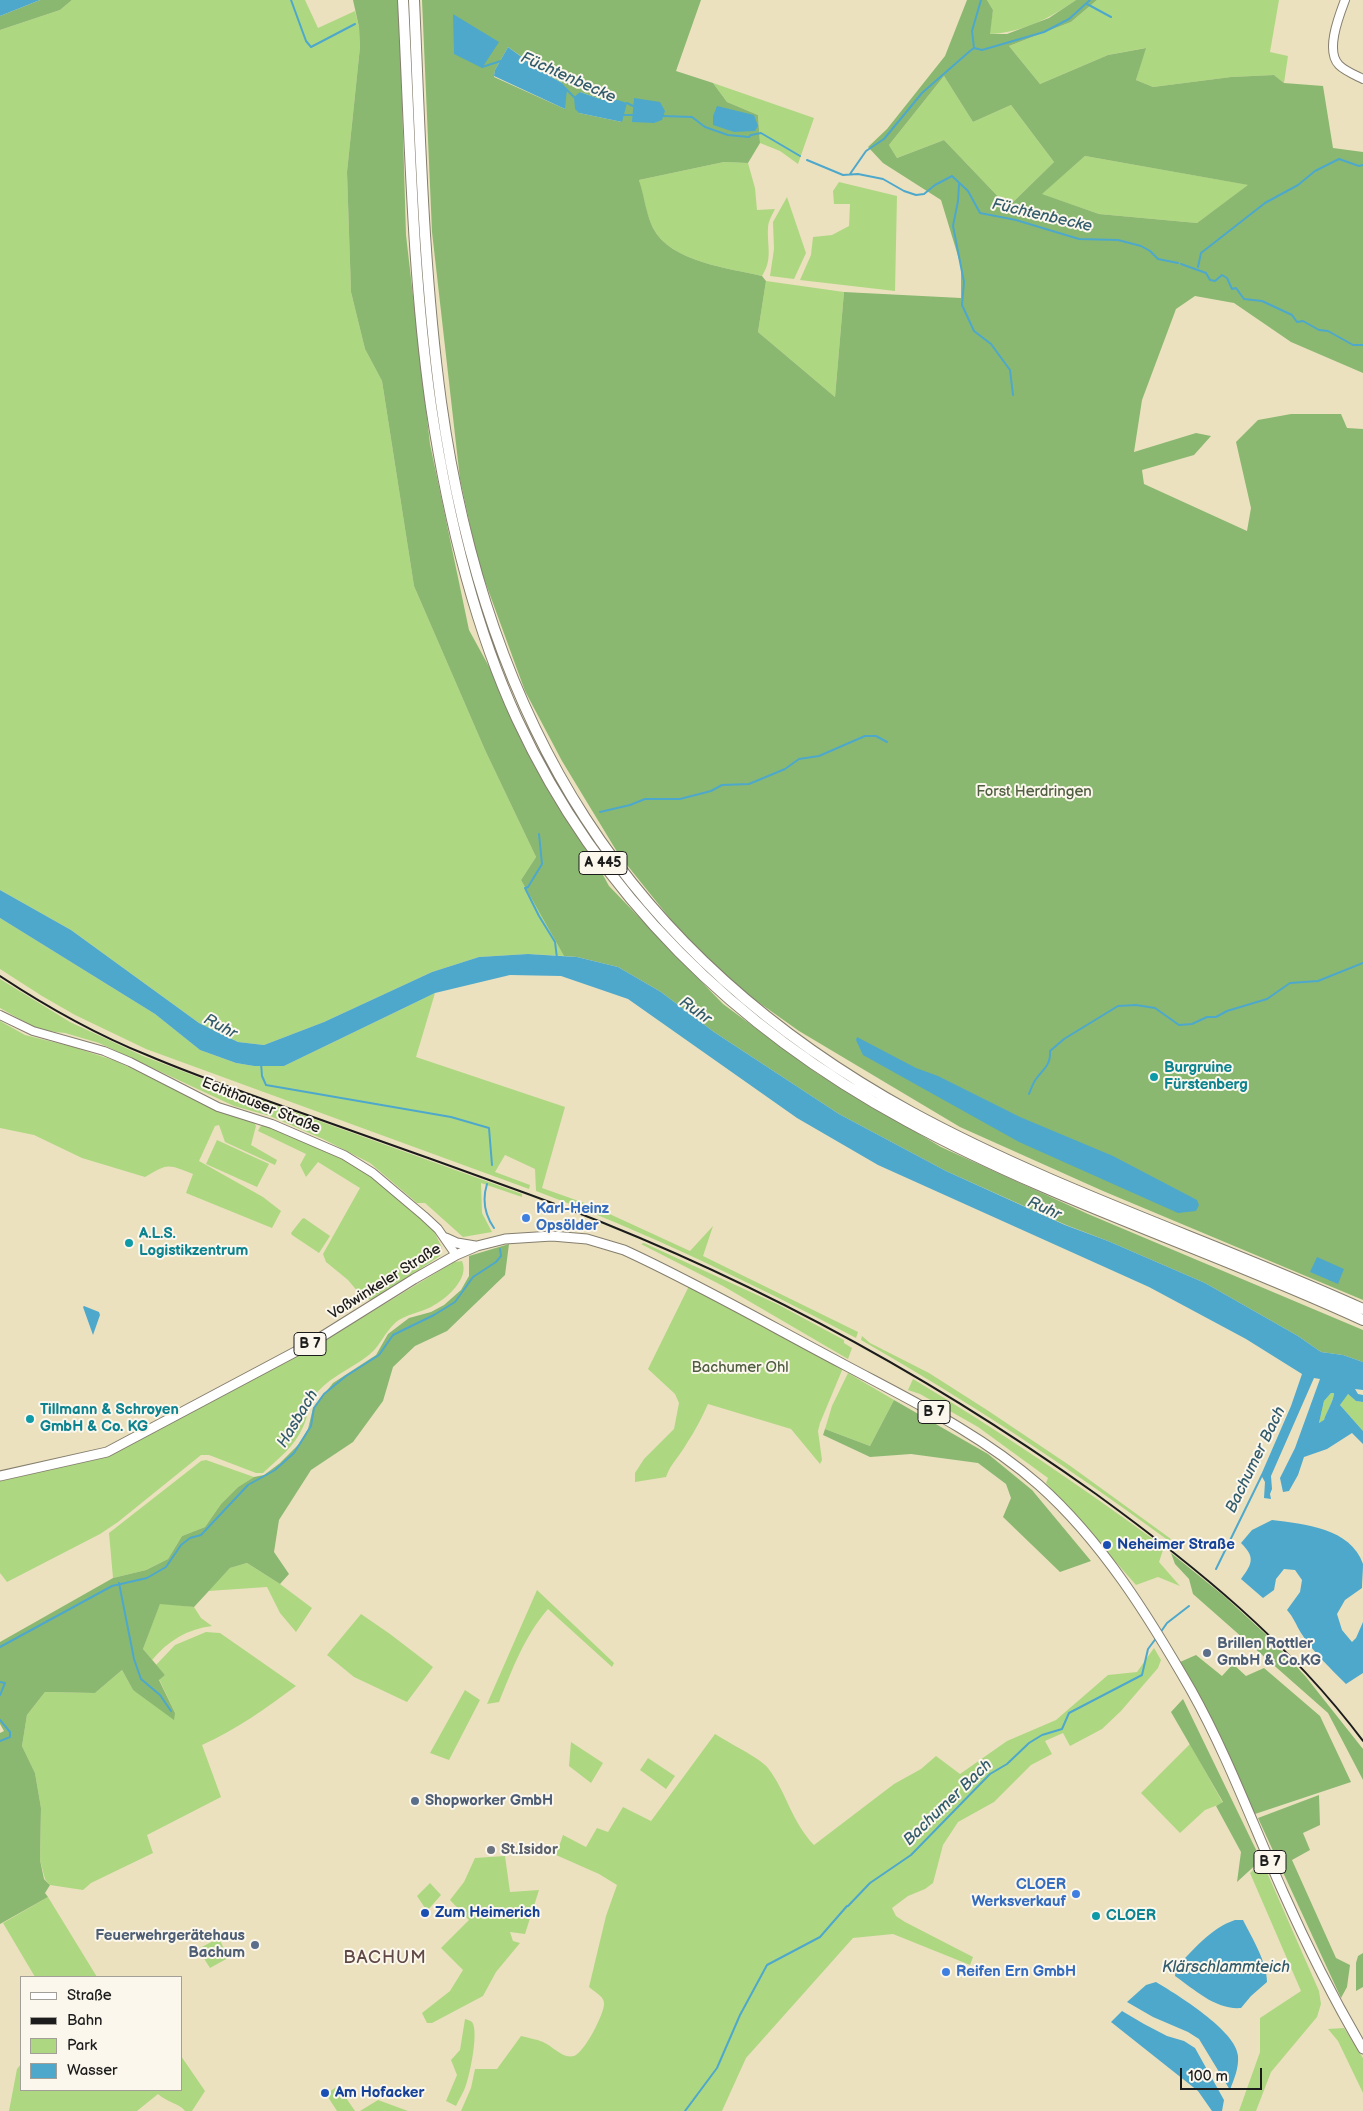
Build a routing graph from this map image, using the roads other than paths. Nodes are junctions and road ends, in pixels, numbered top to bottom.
1 (403, 0) edge
2 (414, 0) edge
3 (1345, 0) edge
4 (1363, 78) edge
5 (0, 1015) edge
6 (446, 1238) junction
7 (477, 1246) junction
8 (456, 1255) junction
9 (1363, 1309) edge
10 (1363, 1320) edge
11 (0, 1476) edge
12 (1363, 2049) edge

1 - 10 highway, A 445
2 - 9 highway, A 445
3 - 4 main road
5 - 6 main road, Echthauser Straße
6 - 7 main road
6 - 8 main road, Echthauser Straße
7 - 8 main road, B 7
7 - 12 main road, B 7
8 - 11 main road, Voßwinkeler Straße / B 7

